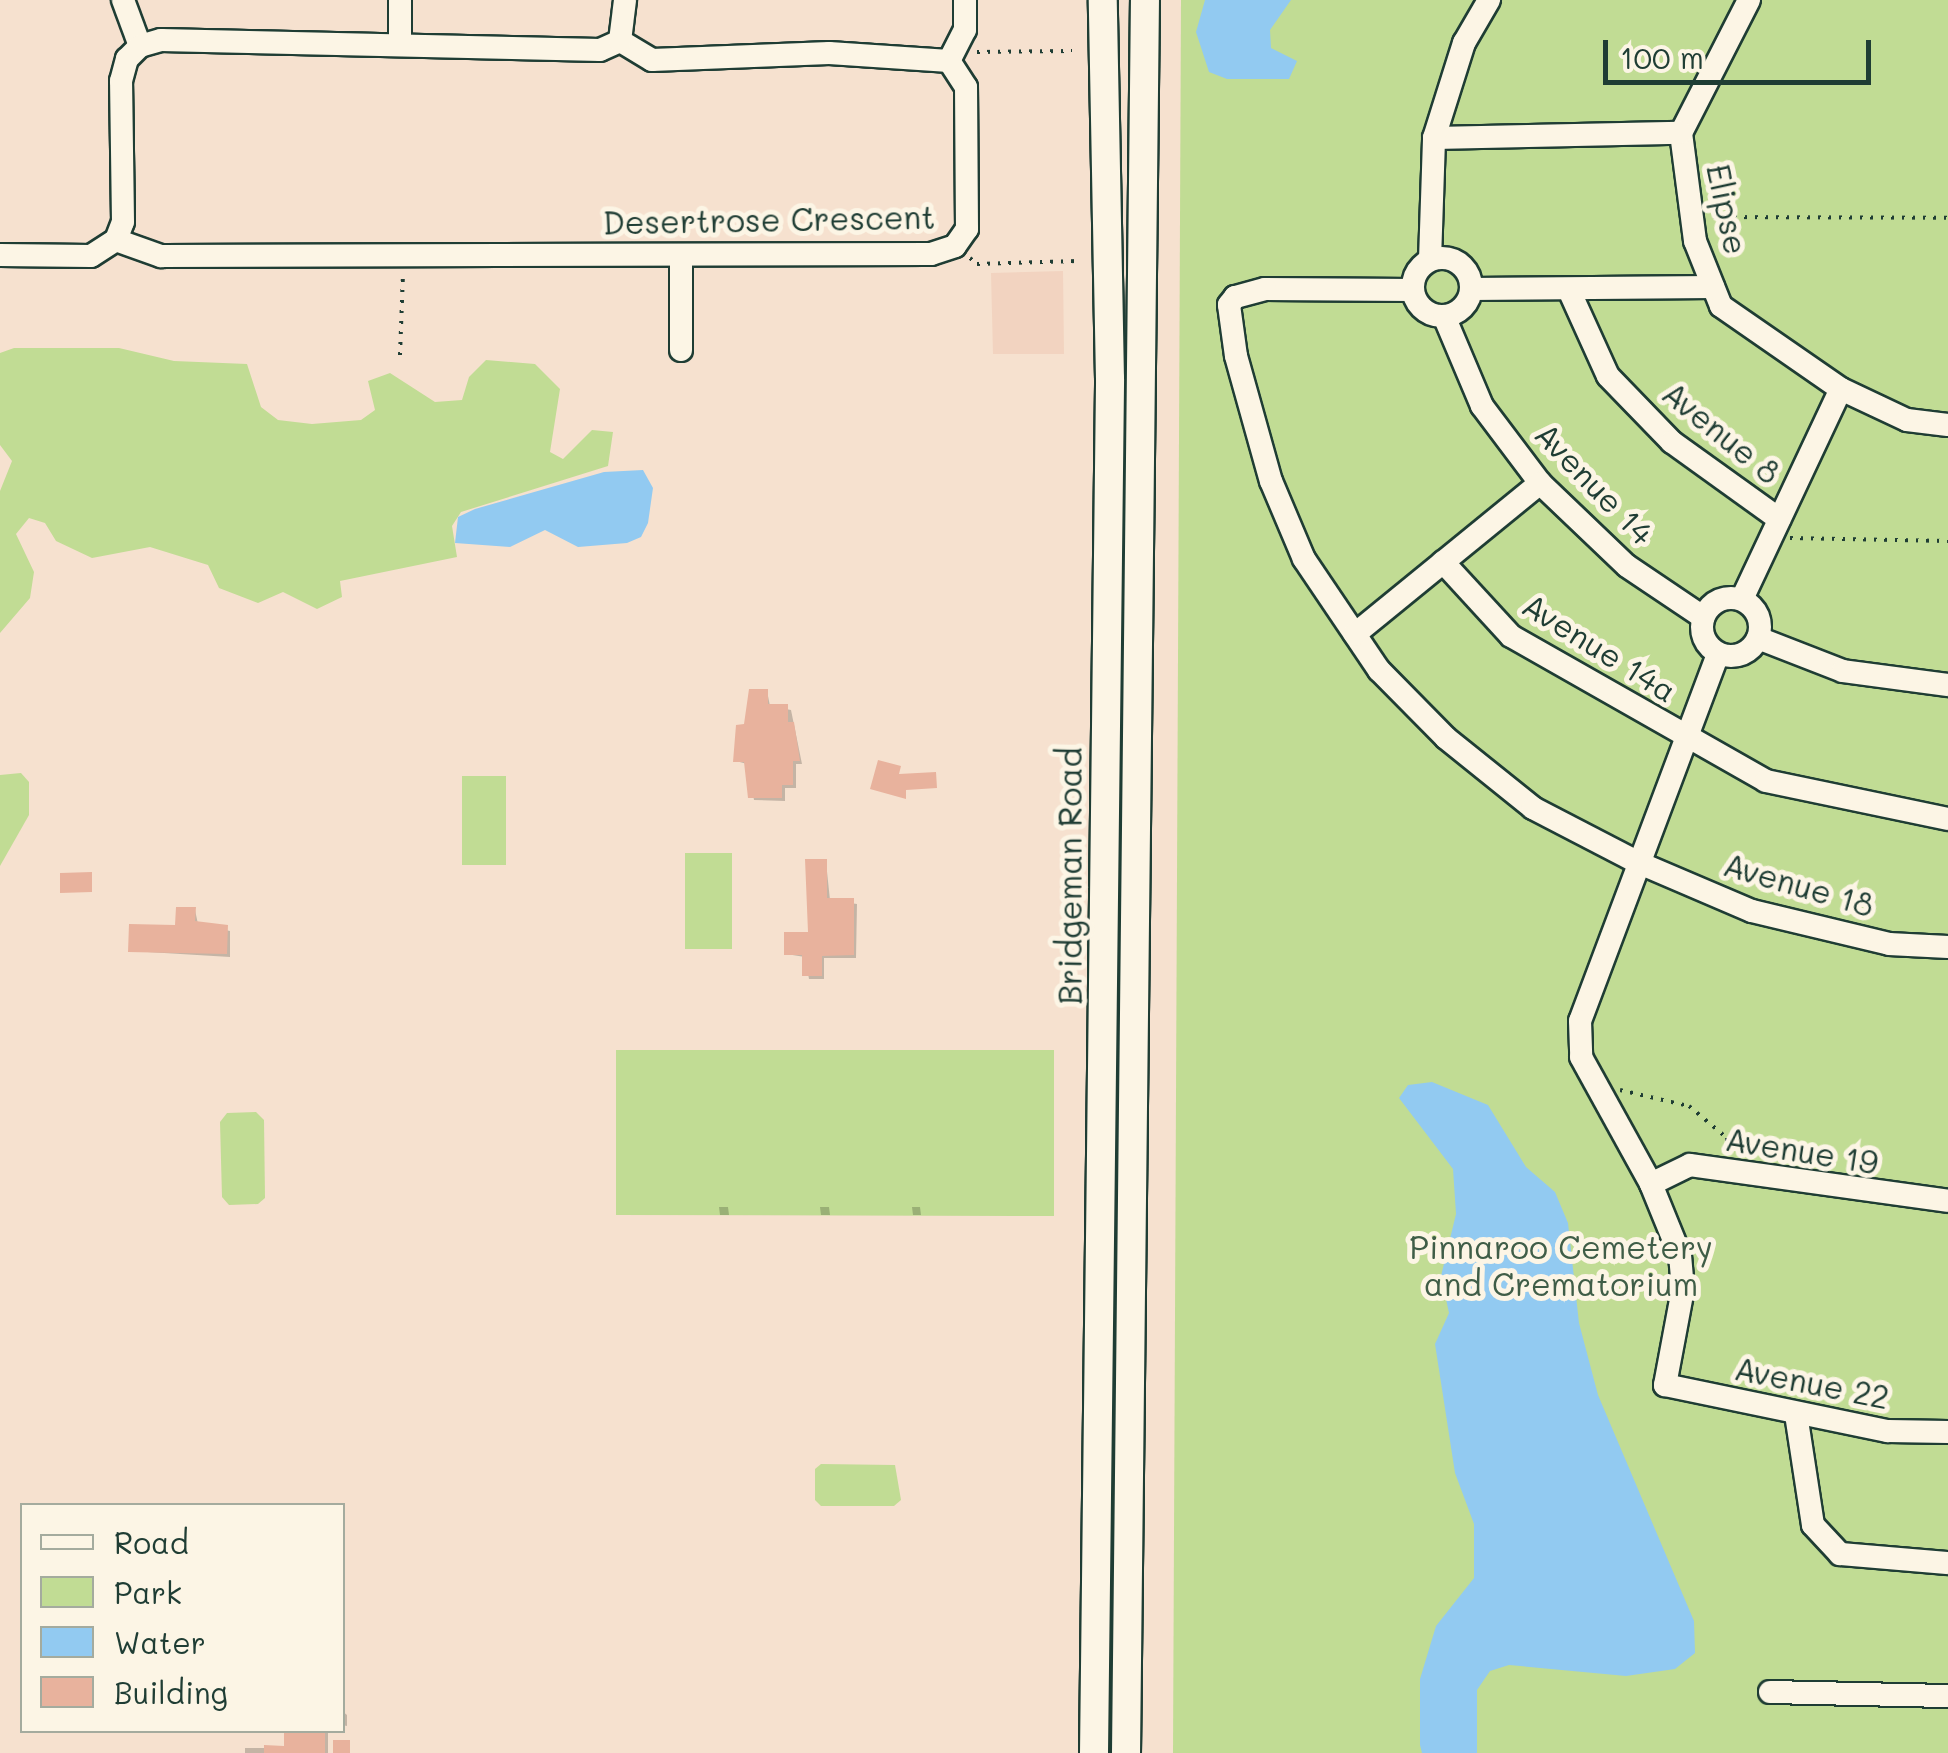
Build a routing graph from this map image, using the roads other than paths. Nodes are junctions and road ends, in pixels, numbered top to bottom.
1 (123, 0) edge
2 (400, 0) edge
3 (625, 0) edge
4 (966, 0) edge
5 (1102, 0) edge
6 (1146, 0) edge
7 (1489, 0) edge
8 (1749, 0) edge
9 (620, 41) junction
10 (400, 44) junction
11 (140, 46) junction
12 (954, 65) junction
13 (1141, 86) junction
14 (1102, 88) junction
15 (1681, 133) junction
16 (1434, 138) junction
17 (116, 240) junction
18 (0, 255) edge
19 (681, 256) junction
20 (1430, 260) junction
21 (1713, 287) junction
22 (1412, 290) junction
23 (1471, 290) junction
24 (1569, 290) junction
25 (1444, 316) junction
26 (681, 350) dead end
27 (1842, 389) junction
28 (1948, 425) edge
29 (1540, 483) junction
30 (1775, 529) junction
31 (1443, 562) junction
32 (1742, 599) junction
33 (1702, 617) junction
34 (1354, 634) junction
35 (1758, 638) junction
36 (1718, 654) junction
37 (1948, 685) edge
38 (1685, 738) junction
39 (1948, 819) edge
40 (1637, 862) junction
41 (1948, 947) edge
42 (1651, 1184) junction
43 (1948, 1201) edge
44 (1796, 1414) junction
45 (1948, 1432) edge
46 (1948, 1563) edge
47 (1770, 1692) dead end
48 (1948, 1696) edge
49 (1094, 1753) edge
50 (1126, 1753) edge

1 - 11 street
2 - 10 street
3 - 9 street
4 - 12 street
5 - 14 main road, Bridgeman Road
6 - 13 main road, Bridgeman Road
7 - 16 street
8 - 15 street, Elipse
9 - 10 street
9 - 12 street
10 - 11 street
11 - 17 street
12 - 19 street, Desertrose Crescent
13 - 14 main road
13 - 50 main road, Bridgeman Road
14 - 49 main road, Bridgeman Road
15 - 16 street
15 - 21 street, Elipse
16 - 20 street
17 - 18 street
17 - 19 street, Desertrose Crescent
19 - 26 street
20 - 22 street
20 - 23 street
21 - 24 street
21 - 27 street, Elipse
22 - 25 street
22 - 34 street, Avenue 18
23 - 24 street
23 - 25 street
24 - 30 street, Avenue 8
25 - 29 street, Avenue 14
27 - 28 street, Elipse
27 - 30 street
29 - 31 street
29 - 33 street, Avenue 14
30 - 32 street
31 - 34 street
31 - 38 street, Avenue 14a
32 - 33 street
32 - 35 street
33 - 36 street
34 - 40 street, Avenue 18
35 - 36 street
35 - 37 street
36 - 38 street
38 - 39 street, Avenue 14a
38 - 40 street
40 - 41 street, Avenue 18
40 - 42 street
42 - 43 street, Avenue 19
42 - 44 street, Avenue 22
44 - 45 street, Avenue 22
44 - 46 street
47 - 48 street

